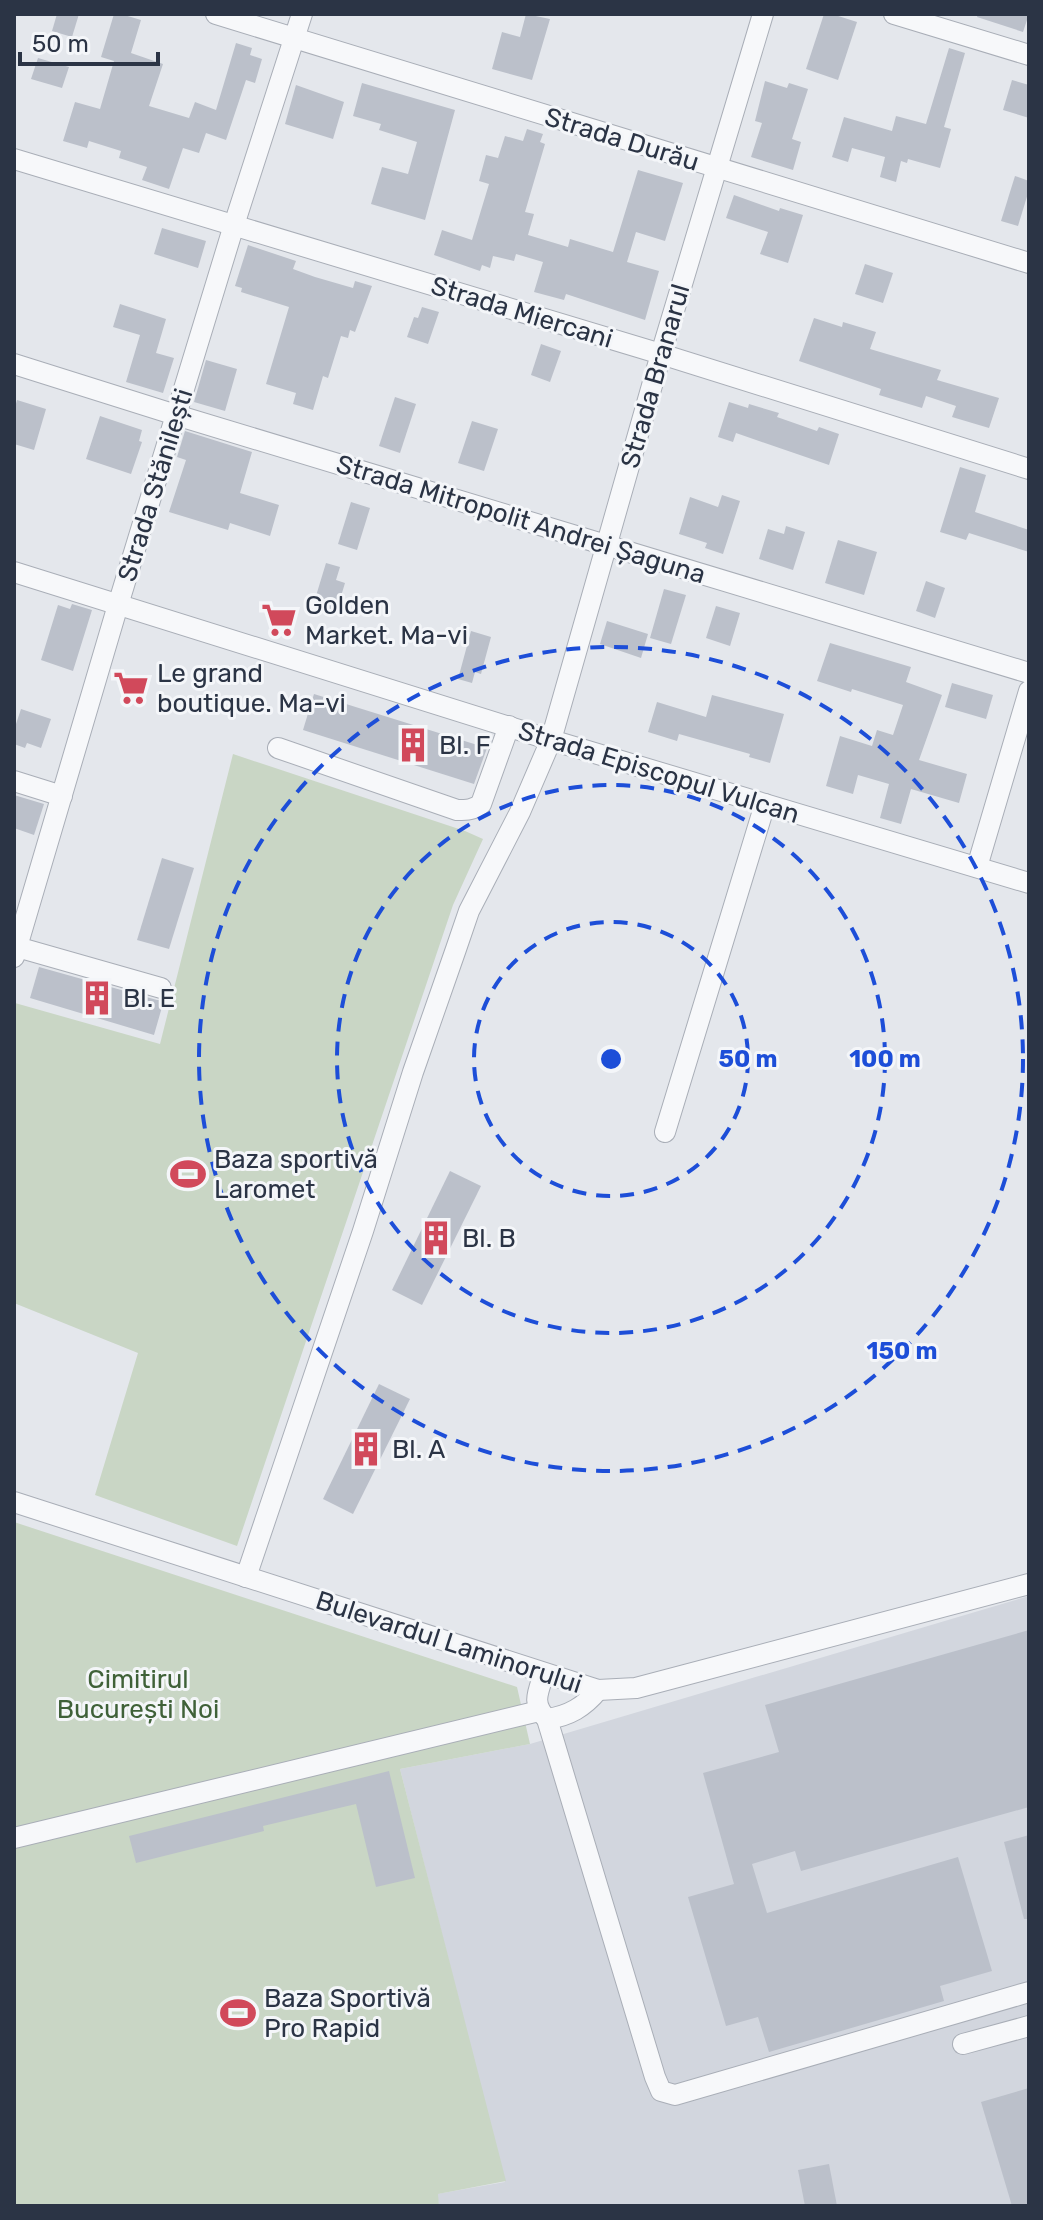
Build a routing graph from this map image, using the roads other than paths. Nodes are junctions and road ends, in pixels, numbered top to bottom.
1 (216, 14) edge
2 (302, 14) edge
3 (763, 14) edge
4 (894, 14) edge
5 (295, 38) junction
6 (1029, 55) edge
7 (14, 159) edge
8 (717, 168) junction
9 (234, 225) junction
10 (1029, 263) edge
11 (661, 354) junction
12 (14, 364) edge
13 (176, 415) junction
14 (1029, 469) edge
15 (606, 544) junction
16 (14, 572) edge
17 (118, 605) junction
18 (1029, 673) edge
19 (1029, 691) edge
20 (509, 726) junction
21 (551, 740) junction
22 (278, 748) dead end
23 (14, 781) edge
24 (62, 796) junction
25 (765, 804) junction
26 (977, 867) junction
27 (1029, 883) edge
28 (16, 952) edge
29 (161, 988) dead end
30 (665, 1132) dead end
31 (14, 1502) edge
32 (246, 1577) junction
33 (1029, 1584) edge
34 (544, 1674) junction
35 (598, 1690) junction
36 (543, 1715) junction
37 (14, 1838) edge
38 (1029, 1992) edge
39 (1029, 2026) edge
40 (963, 2044) dead end

1 - 5 street, Strada Durău
2 - 5 street, Strada Stănilești
3 - 8 street, Strada Branarul
4 - 6 street
5 - 8 street, Strada Durău
5 - 9 street, Strada Stănilești
7 - 9 street, Strada Miercani
8 - 10 street, Strada Durău
8 - 11 street, Strada Branarul
9 - 11 street, Strada Miercani
9 - 13 street, Strada Stănilești
11 - 14 street, Strada Miercani
11 - 15 street, Strada Branarul
12 - 13 street, Strada Mitropolit Andrei Șaguna
13 - 15 street, Strada Mitropolit Andrei Șaguna
13 - 17 street, Strada Stănilești
15 - 18 street, Strada Mitropolit Andrei Șaguna
15 - 21 street, Strada Branarul
16 - 17 street, Strada Episcopul Vulcan
17 - 20 street, Strada Episcopul Vulcan
17 - 24 street, Strada Stănilești
19 - 26 street
20 - 21 street, Strada Episcopul Vulcan
20 - 22 street
21 - 25 street, Strada Episcopul Vulcan
21 - 32 street, Strada Branarul
23 - 24 street
24 - 28 street, Strada Stănilești
25 - 26 street, Strada Episcopul Vulcan
25 - 30 street
26 - 27 street, Strada Episcopul Vulcan
28 - 29 street
31 - 32 street, Bulevardul Laminorului
32 - 34 street, Bulevardul Laminorului
33 - 35 street, Bulevardul Laminorului
34 - 35 street, Bulevardul Laminorului
34 - 36 street
35 - 36 street
36 - 37 street
36 - 38 street
39 - 40 street

